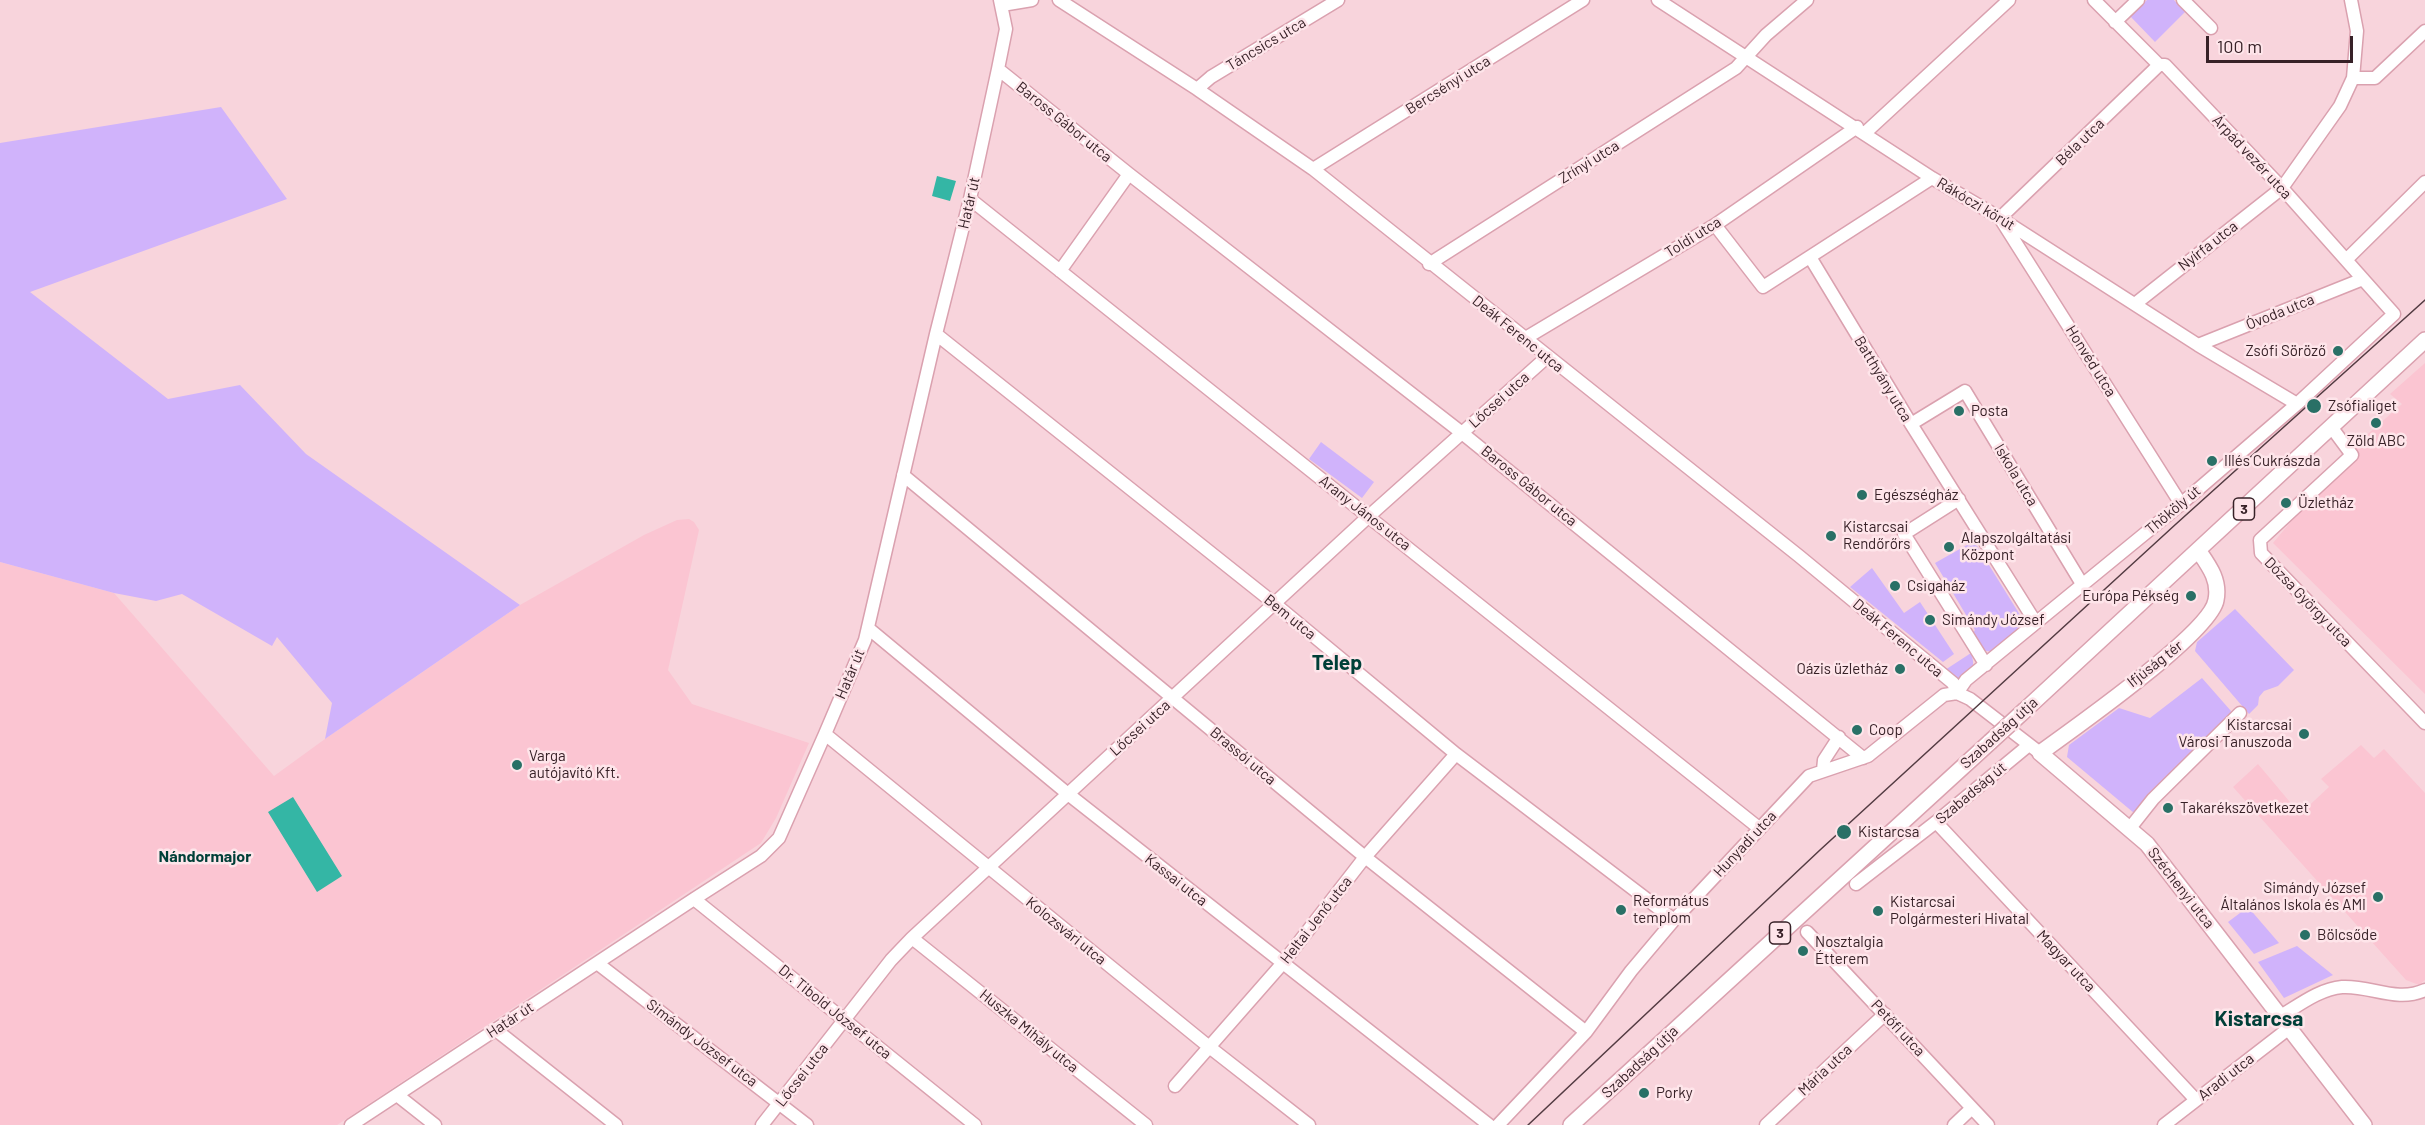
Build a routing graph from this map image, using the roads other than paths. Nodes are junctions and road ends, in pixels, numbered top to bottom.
1 (1032, 0) edge
2 (1059, 0) edge
3 (1338, 0) edge
4 (1583, 0) edge
5 (1658, 0) edge
6 (1807, 0) edge
7 (2009, 0) edge
8 (2094, 0) edge
9 (2138, 0) edge
10 (2183, 0) edge
11 (2351, 0) edge
12 (1001, 2) edge
13 (2115, 22) junction
14 (2211, 28) dead end
15 (2425, 31) edge
16 (1746, 57) junction
17 (2159, 65) junction
18 (998, 69) junction
19 (2353, 78) junction
20 (1197, 89) junction
21 (1861, 130) junction
22 (1313, 170) junction
23 (1129, 174) junction
24 (1932, 178) junction
25 (2425, 182) edge
26 (2282, 188) junction
27 (970, 199) junction
28 (2000, 218) junction
29 (1715, 225) junction
30 (1810, 257) junction
31 (2347, 259) junction
32 (1429, 264) junction
33 (1060, 271) junction
34 (2362, 279) junction
35 (2135, 304) junction
36 (2385, 323) joint
37 (936, 334) junction
38 (1524, 339) junction
39 (2425, 340) edge
40 (2198, 345) junction
41 (1547, 357) junction
42 (2297, 404) junction
43 (1911, 424) junction
44 (2332, 428) junction
45 (1462, 433) junction
46 (903, 475) junction
47 (1959, 499) junction
48 (2181, 504) junction
49 (1369, 516) junction
50 (2198, 550) junction
51 (2082, 584) junction
52 (1275, 604) junction
53 (2036, 623) junction
54 (868, 628) junction
55 (1986, 665) junction
56 (1957, 693) junction
57 (1173, 698) junction
58 (2240, 713) dead end
59 (2425, 723) edge
60 (825, 734) junction
61 (1839, 737) junction
62 (2034, 749) junction
63 (1456, 754) junction
64 (1863, 758) junction
65 (1823, 770) junction
66 (1068, 794) junction
67 (1936, 822) junction
68 (1759, 828) junction
69 (2130, 828) junction
70 (1365, 857) junction
71 (988, 868) junction
72 (1856, 884) dead end
73 (694, 899) junction
74 (1674, 921) junction
75 (1807, 932) dead end
76 (912, 938) junction
77 (597, 963) junction
78 (1282, 964) junction
79 (2425, 990) edge
80 (1885, 1014) junction
81 (844, 1019) junction
82 (2284, 1023) junction
83 (496, 1030) junction
84 (1586, 1032) junction
85 (1208, 1046) junction
86 (1175, 1086) dead end
87 (397, 1095) junction
88 (2196, 1100) junction
89 (780, 1103) junction
90 (1972, 1108) junction
91 (351, 1125) edge
92 (435, 1125) edge
93 (616, 1125) edge
94 (762, 1125) edge
95 (807, 1125) edge
96 (975, 1125) edge
97 (1146, 1125) edge
98 (1310, 1125) edge
99 (1489, 1125) edge
100 (1498, 1125) edge
101 (1571, 1125) edge
102 (1766, 1125) edge
103 (1954, 1125) edge
104 (1988, 1125) edge
105 (2164, 1125) edge
106 (2364, 1125) edge

1 - 12 street
2 - 20 street, Deák Ferenc utca
3 - 20 street, Táncsics utca
4 - 22 street, Bercsényi utca
5 - 16 street, Rákóczi körút
6 - 16 street, Zrínyi utca
7 - 21 street, Toldi utca
8 - 13 street, Árpád vezér utca
9 - 13 street
10 - 14 street
11 - 19 street
12 - 18 street, Határ út
13 - 17 street, Árpád vezér utca
15 - 19 street
16 - 21 street, Rákóczi körút
16 - 32 street, Zrínyi utca
17 - 26 street, Árpád vezér utca
17 - 28 street, Béla utca
18 - 23 street, Baross Gábor utca
18 - 27 street, Határ út
19 - 26 street, Nyírfa utca
20 - 22 street, Deák Ferenc utca
21 - 24 street, Rákóczi körút
21 - 29 street, Toldi utca
22 - 32 street, Deák Ferenc utca
23 - 33 street
23 - 45 street, Baross Gábor utca
24 - 28 street, Rákóczi körút
24 - 30 street
25 - 31 street
26 - 31 street, Árpád vezér utca
26 - 35 street, Nyírfa utca
27 - 33 street, Arany János utca
27 - 37 street, Határ út
28 - 35 street, Rákóczi körút
28 - 48 street, Honvéd utca
29 - 30 street
29 - 38 street, Toldi utca
30 - 43 street, Batthyány utca
31 - 34 street, Árpád vezér utca
32 - 38 street, Deák Ferenc utca
33 - 49 street, Arany János utca
34 - 36 street, Árpád vezér utca
34 - 40 street, Óvoda utca
35 - 40 street, Rákóczi körút
36 - 42 street, Thököly út
37 - 46 street, Határ út
37 - 52 street, Bem utca
38 - 41 street, Deák Ferenc utca
39 - 44 main road, Szabadság útja / 3
40 - 42 street, Rákóczi körút
41 - 45 street, Lőcsei utca
41 - 56 street, Deák Ferenc utca
42 - 48 street, Thököly út
43 - 47 street, Batthyány utca
43 - 51 street, Iskola utca
44 - 50 main road, Szabadság útja / 3
44 - 59 street, Dózsa György utca
45 - 49 street, Lőcsei utca
45 - 61 street, Baross Gábor utca
46 - 54 street, Határ út
46 - 57 street, Brassói utca
47 - 53 street, Batthyány utca
47 - 55 street
48 - 51 street, Thököly út
49 - 52 street, Lőcsei utca
49 - 68 street, Arany János utca
50 - 62 main road, Ifjúság tér
50 - 101 main road, Szabadság útja / 3, bridge
51 - 53 street, Thököly út
52 - 57 street, Lőcsei utca
52 - 63 street, Bem utca
53 - 55 street, Thököly út
54 - 60 street, Határ út
54 - 66 street, Kassai utca
55 - 56 street, Thököly út
56 - 62 street, Széchenyi utca
56 - 64 street, Hunyadi utca
57 - 66 street, Lőcsei utca
57 - 70 street, Brassói utca
58 - 69 street
60 - 71 street, Kolozsvári utca
60 - 73 street, Határ út
61 - 64 street, Baross Gábor utca
61 - 65 street
62 - 67 street, Szabadság út
62 - 69 main road, Széchenyi utca
63 - 70 street, Heltai Jenő utca
63 - 74 street, Bem utca
64 - 65 street, Hunyadi utca
65 - 68 street, Hunyadi utca
66 - 71 street, Lőcsei utca
66 - 78 street, Kassai utca
67 - 72 street, Szabadság út
67 - 88 street, Magyar utca
68 - 74 street, Hunyadi utca
69 - 82 main road, Széchenyi utca
70 - 78 street, Heltai Jenő utca
70 - 84 street, Brassói utca
71 - 76 street, Lőcsei utca
71 - 85 street, Kolozsvári utca
73 - 77 street, Határ út
73 - 81 street, Dr. Tibold József utca
74 - 84 street, Hunyadi utca
75 - 80 street, Petőfi utca
76 - 81 street, Lőcsei utca
76 - 97 street, Huszka Mihály utca
77 - 83 street, Határ út
77 - 89 street, Simándy József utca
78 - 85 street, Heltai Jenő utca
78 - 99 street, Kassai utca
79 - 82 street, Aradi utca
80 - 90 street, Petőfi utca
80 - 102 street, Mária utca
81 - 89 street, Lőcsei utca
81 - 96 street, Dr. Tibold József utca
82 - 88 street, Aradi utca
82 - 106 main road, Széchenyi utca
83 - 87 street, Határ út
83 - 93 street
84 - 100 street, Hunyadi utca
85 - 86 street, Heltai Jenő utca
85 - 98 street, Kolozsvári utca
87 - 91 street, Határ út
87 - 92 street
88 - 105 street, Aradi utca
89 - 94 street, Lőcsei utca
89 - 95 street, Simándy József utca
90 - 103 street
90 - 104 street, Petőfi utca

